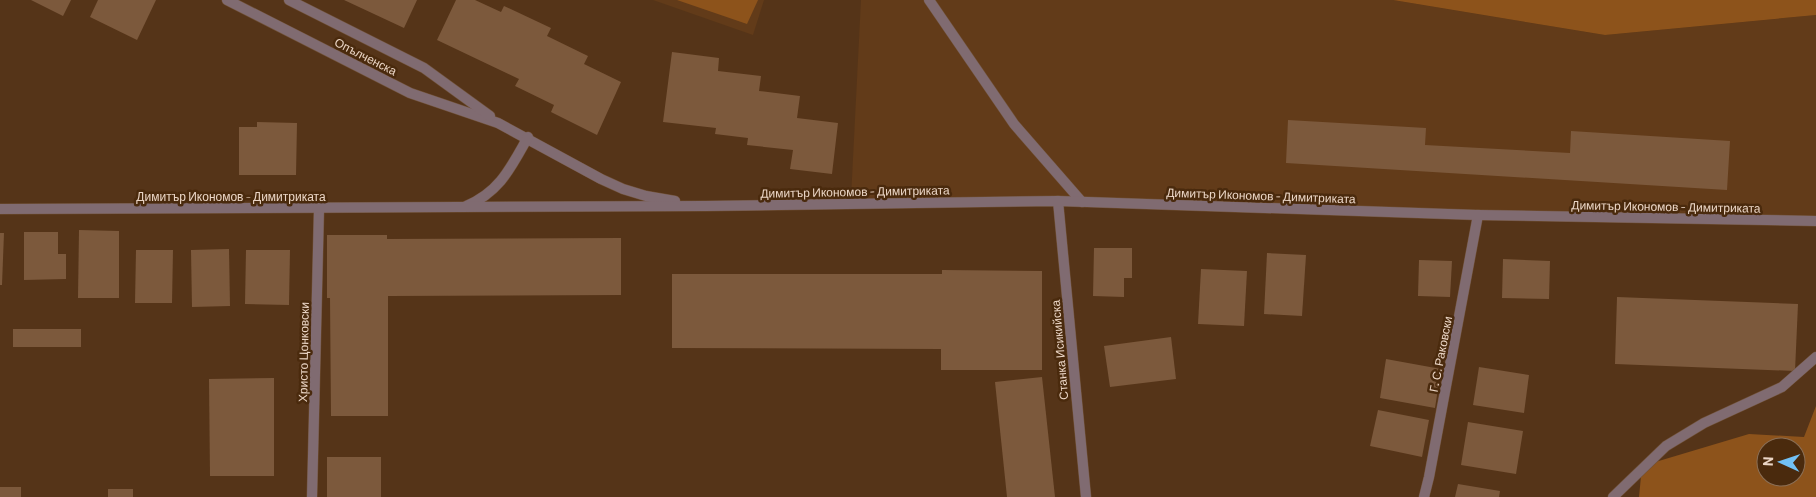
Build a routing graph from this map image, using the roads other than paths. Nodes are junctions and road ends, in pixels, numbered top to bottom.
1 (227, 0) edge
2 (289, 0) edge
3 (930, 0) edge
4 (498, 122) junction
5 (528, 138) junction
6 (1058, 201) junction
7 (1082, 202) junction
8 (705, 206) junction
9 (461, 207) junction
10 (319, 208) junction
11 (0, 209) edge
12 (1478, 215) junction
13 (1816, 221) edge
14 (1816, 357) edge
15 (312, 497) edge
16 (1086, 497) edge
17 (1424, 497) edge
18 (1613, 497) edge

1 - 4 street, Опълченска
2 - 4 street, Опълченска
3 - 7 street
4 - 5 street, Опълченска
5 - 8 street, Димитър Икономов - Димитриката
5 - 9 street, Димитър Икономов - Димитриката
6 - 7 street, Димитър Икономов - Димитриката
6 - 8 street, Димитър Икономов - Димитриката
6 - 16 street, Станка Исикийска
7 - 12 street, Димитър Икономов - Димитриката
8 - 9 street, Димитър Икономов - Димитриката
9 - 10 street, Димитър Икономов - Димитриката
10 - 11 street, Димитър Икономов - Димитриката
10 - 15 street, Христо Цонковски
12 - 13 street, Димитър Икономов - Димитриката
12 - 17 street, Г. С. Раковски
14 - 18 street

